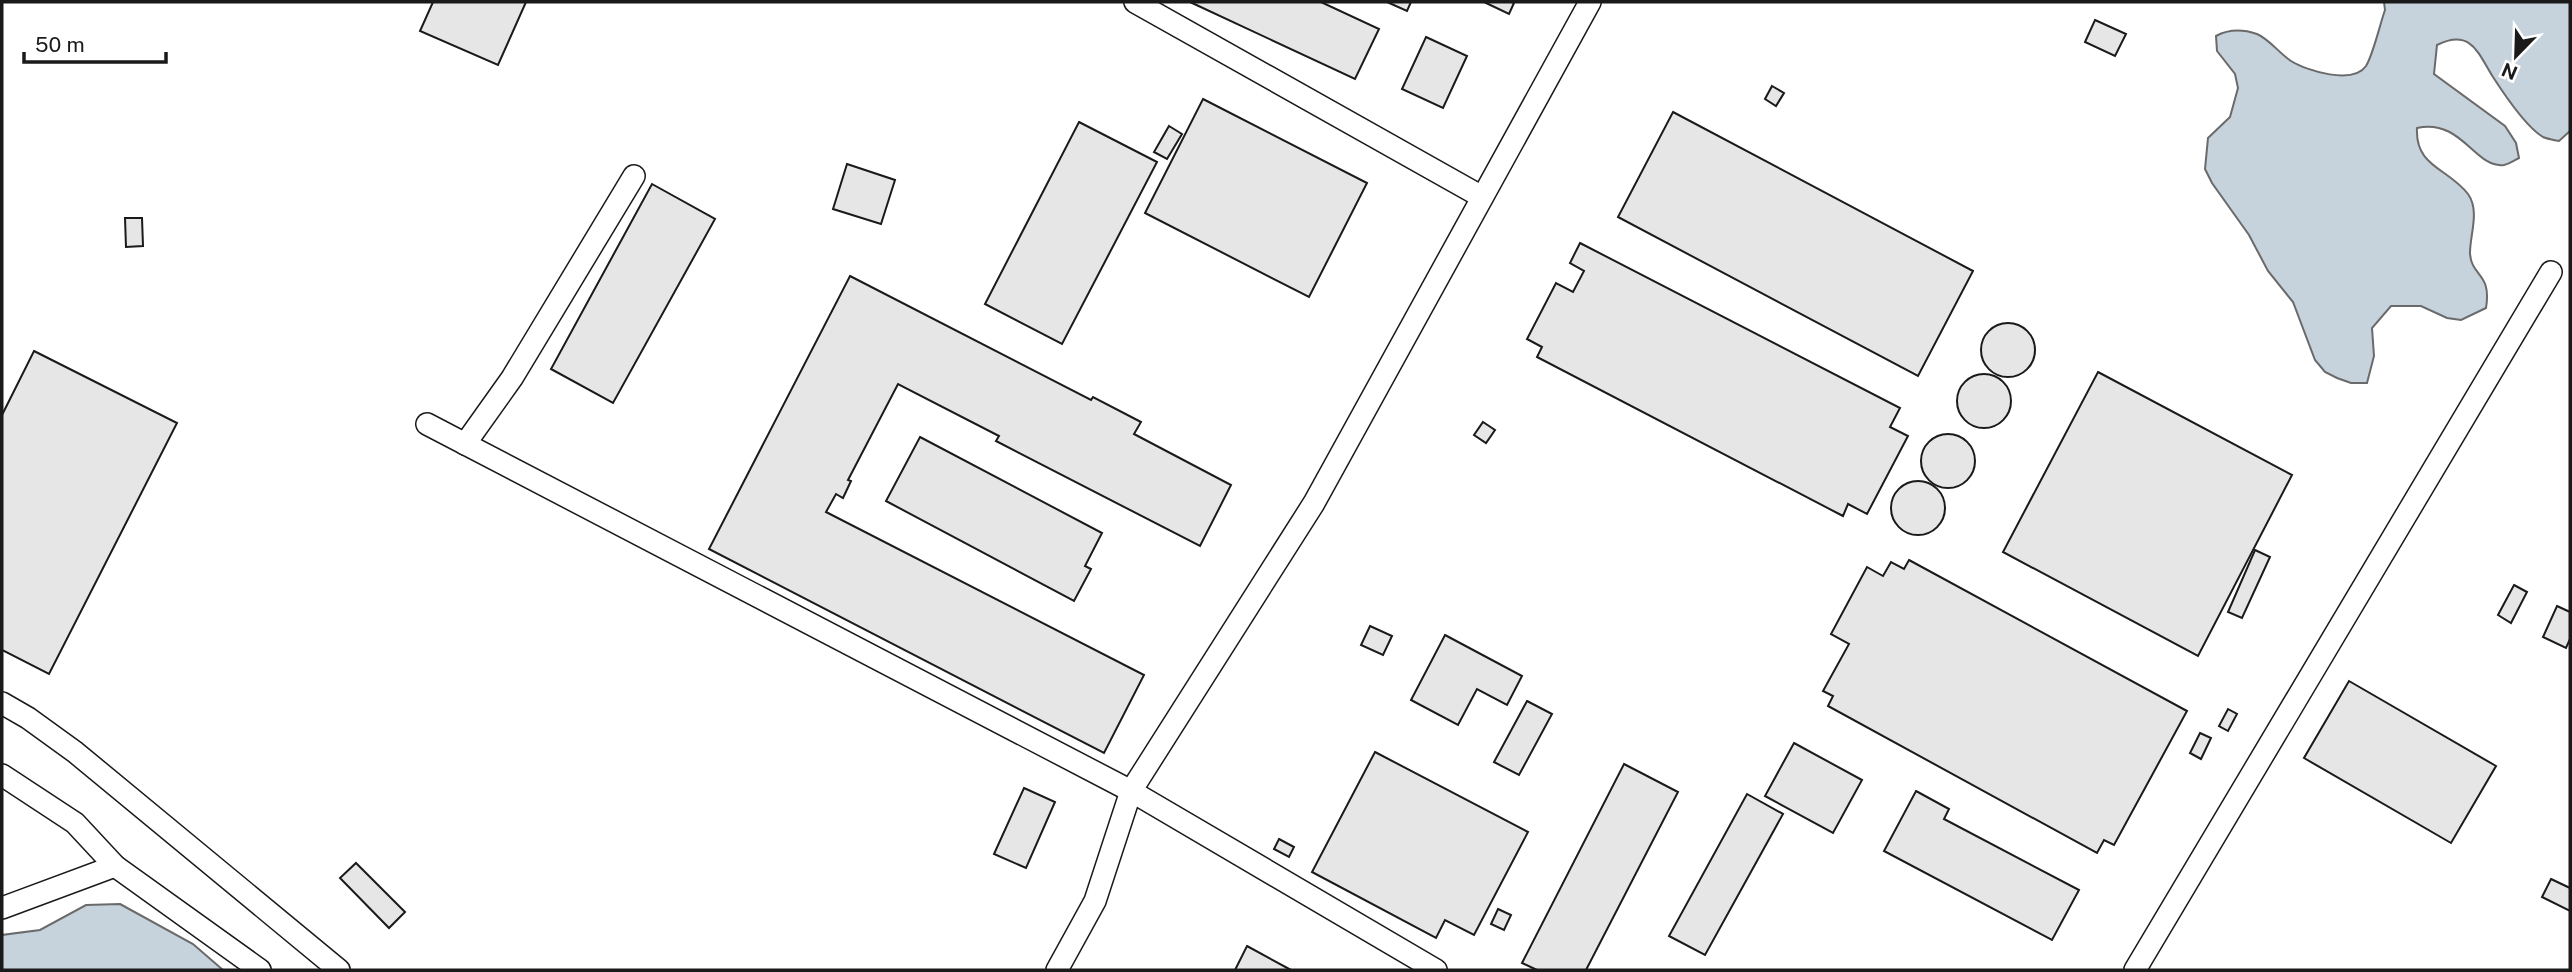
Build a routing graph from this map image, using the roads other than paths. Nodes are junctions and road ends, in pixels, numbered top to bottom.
1 (1135, 2) edge
2 (1590, 2) edge
3 (634, 176) dead end
4 (1482, 197) junction
5 (2551, 272) dead end
6 (427, 424) dead end
7 (465, 444) junction
8 (2, 703) edge
9 (2, 775) edge
10 (1131, 791) junction
11 (115, 866) junction
12 (2, 908) edge
13 (260, 970) edge
14 (339, 970) edge
15 (1056, 970) edge
16 (1436, 970) edge
17 (2135, 970) edge

1 - 4 street
2 - 4 street
3 - 7 street
4 - 10 street
5 - 17 street
6 - 7 street
7 - 10 street
8 - 14 street
9 - 11 street
10 - 15 street
10 - 16 street
11 - 12 street
11 - 13 street

